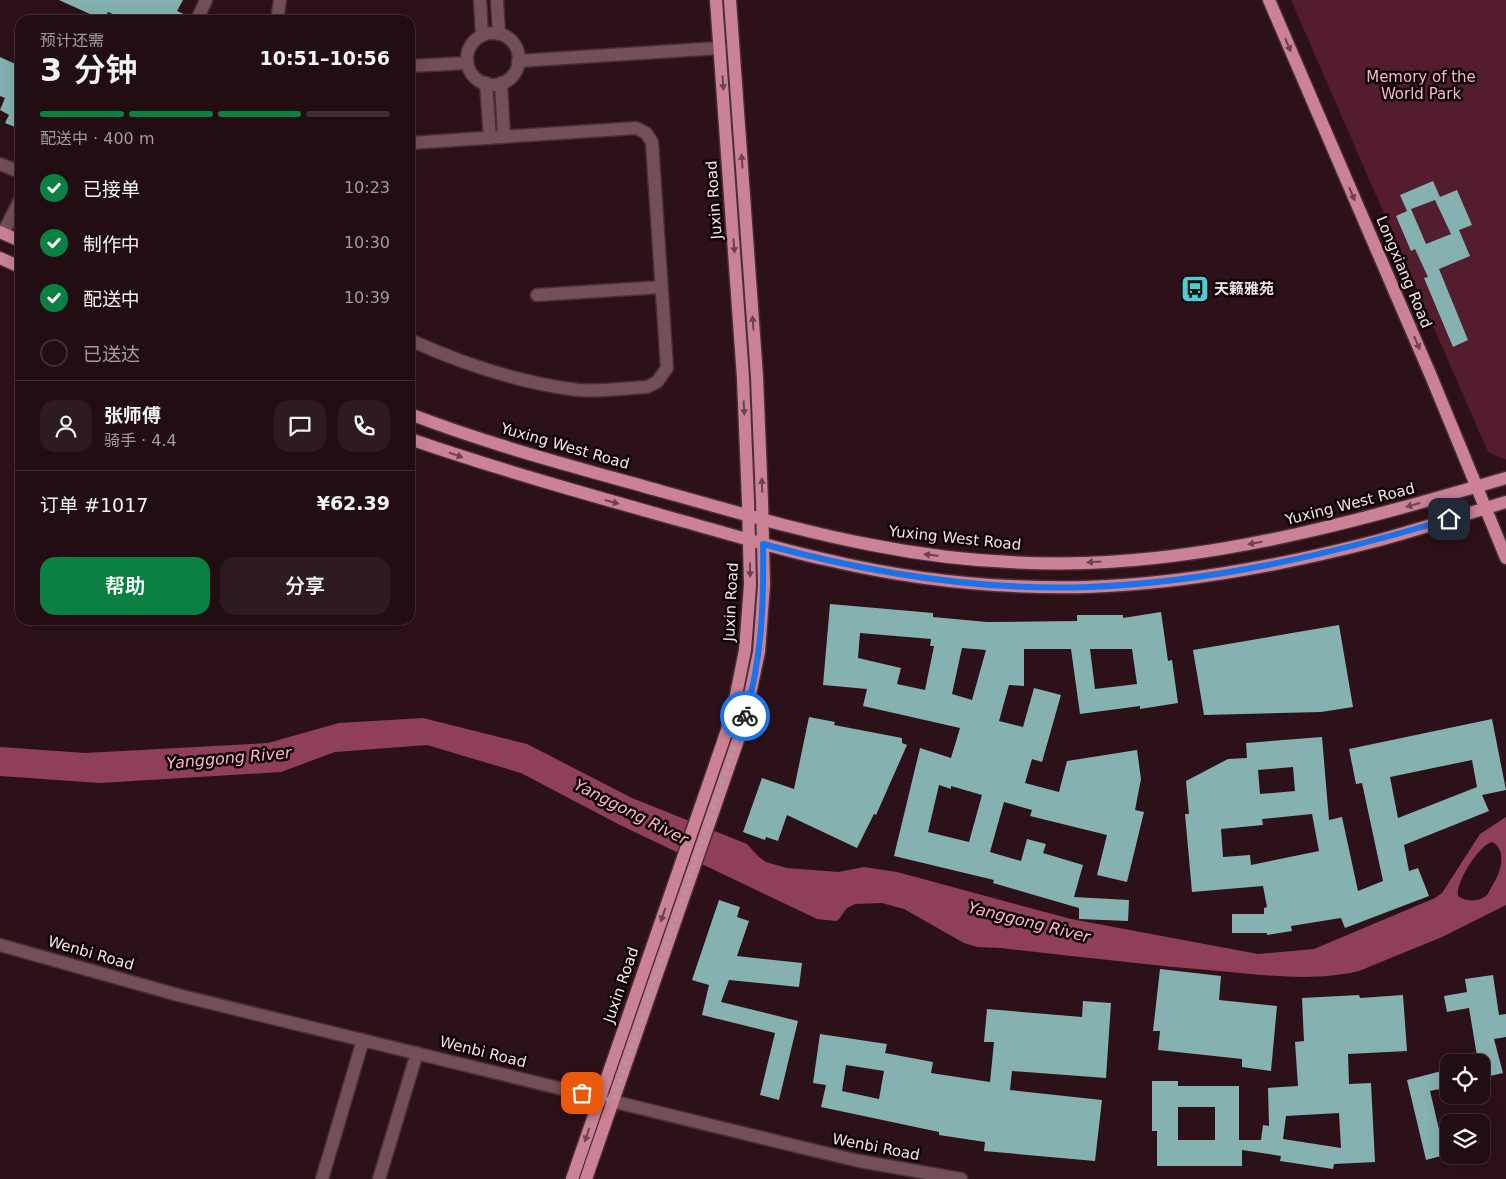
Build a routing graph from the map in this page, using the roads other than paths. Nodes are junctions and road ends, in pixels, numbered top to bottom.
1 (206, 0) edge
2 (280, 0) edge
3 (480, 0) edge
4 (497, 0) edge
5 (716, 0) edge
6 (730, 0) edge
7 (1269, 0) edge
8 (199, 15) edge
9 (278, 15) edge
10 (499, 34) junction
11 (482, 35) junction
12 (720, 48) junction
13 (518, 61) junction
14 (467, 63) junction
15 (415, 66) edge
16 (501, 83) junction
17 (486, 84) junction
18 (504, 137) junction
19 (490, 138) junction
20 (415, 143) edge
21 (0, 164) edge
22 (15, 170) edge
23 (15, 209) edge
24 (2, 233) edge
25 (15, 239) edge
26 (0, 258) edge
27 (15, 265) edge
28 (662, 287) junction
29 (537, 295) dead end
30 (415, 342) edge
31 (415, 416) edge
32 (415, 441) edge
33 (1506, 478) edge
34 (1476, 486) junction
35 (1506, 502) edge
36 (1485, 508) junction
37 (749, 515) junction
38 (763, 519) junction
39 (749, 540) junction
40 (763, 544) junction
41 (1506, 558) edge
42 (0, 945) edge
43 (363, 1040) junction
44 (417, 1053) junction
45 (600, 1098) junction
46 (613, 1101) junction
47 (322, 1179) edge
48 (379, 1179) edge
49 (572, 1179) edge
50 (586, 1179) edge
51 (961, 1179) edge

1 - 8 street
2 - 9 street
3 - 11 street
4 - 10 street
5 - 12 main road, Juxin Road
38 -> 6 main road, Juxin Road
7 -> 34 main road, Longxiang Road
10 - 11 street
10 - 13 street
11 - 14 street
12 - 13 street
12 -> 37 main road, Juxin Road
13 - 16 street
14 - 15 street
14 - 17 street
16 - 17 street
16 - 18 street
17 - 19 street
18 - 19 street
18 - 28 street
19 - 20 street
21 - 22 street
23 - 24 street
24 - 25 main road
26 - 27 main road
28 - 29 street
28 - 30 street
31 - 37 main road, Yuxing West Road
32 -> 39 main road
33 - 34 main road, Yuxing West Road
34 - 36 main road, Longxiang Road
34 -> 38 main road, Yuxing West Road
35 - 36 main road
36 - 40 main road
36 - 41 main road, Longxiang Road
37 - 38 main road, Yuxing West Road
37 - 39 main road, Juxin Road
38 - 40 main road, Juxin Road
39 - 40 main road
39 -> 45 main road, Juxin Road
40 - 46 main road, Juxin Road
42 - 43 street, Wenbi Road
43 - 44 street, Wenbi Road
43 - 47 street
44 - 45 street, Wenbi Road
44 - 48 street
45 - 46 street, Wenbi Road
45 -> 49 main road, Juxin Road
46 - 50 main road, Juxin Road
46 - 51 street, Wenbi Road

